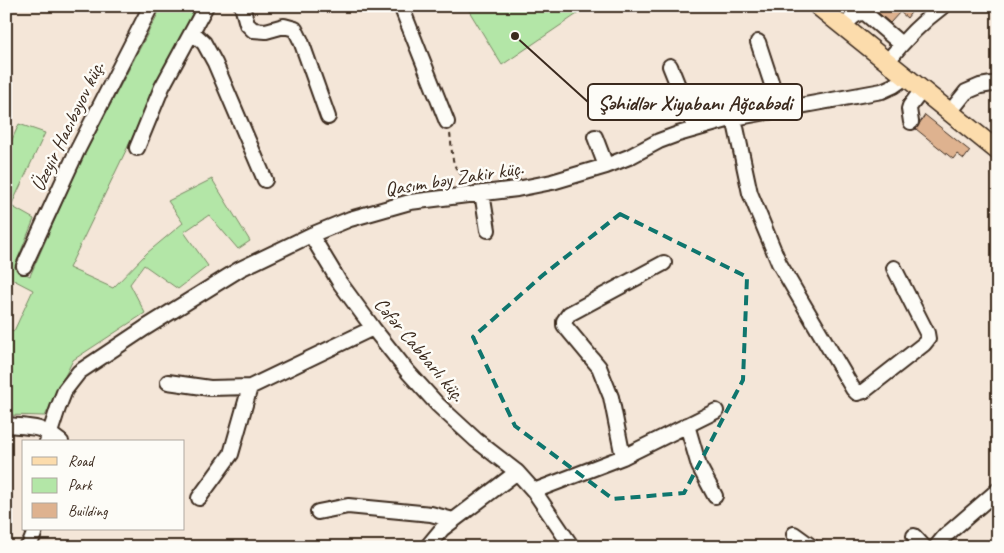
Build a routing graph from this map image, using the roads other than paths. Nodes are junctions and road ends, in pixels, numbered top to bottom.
1 (150, 6) edge
2 (206, 6) edge
3 (242, 6) edge
4 (401, 6) edge
5 (818, 6) edge
6 (943, 6) edge
7 (844, 26) junction
8 (192, 32) junction
9 (758, 42) dead end
10 (901, 44) junction
11 (887, 62) junction
12 (670, 66) dead end
13 (906, 76) junction
14 (998, 83) edge
15 (922, 90) junction
16 (780, 109) junction
17 (950, 112) junction
18 (328, 117) dead end
19 (734, 118) junction
20 (447, 122) road end
21 (910, 122) dead end
22 (695, 128) junction
23 (595, 137) dead end
24 (137, 148) dead end
25 (998, 151) edge
26 (606, 166) junction
27 (266, 180) dead end
28 (482, 194) junction
29 (488, 230) dead end
30 (311, 235) junction
31 (664, 263) dead end
32 (24, 266) dead end
33 (894, 268) dead end
34 (373, 328) junction
35 (168, 382) dead end
36 (250, 387) junction
37 (716, 411) dead end
38 (6, 425) edge
39 (686, 425) junction
40 (48, 437) edge
41 (623, 457) junction
42 (517, 472) junction
43 (998, 490) edge
44 (534, 491) junction
45 (715, 496) dead end
46 (199, 498) dead end
47 (318, 512) dead end
48 (454, 520) junction
49 (35, 530) edge
50 (794, 534) dead end
51 (27, 547) edge
52 (427, 547) edge
53 (572, 547) edge
54 (812, 547) edge
55 (936, 547) edge

1 - 32 street, Üzeyir Hacıbəyov küç.
2 - 8 street
3 - 18 street
4 - 20 street
5 - 7 main road
6 - 10 street
7 - 10 street
7 - 11 main road
8 - 24 street
8 - 27 street
9 - 16 street
10 - 11 street
11 - 13 main road
12 - 22 street
13 - 15 main road
13 - 16 street, Qasım bəy Zakir küç.
14 - 17 street
15 - 17 main road
15 - 21 street
16 - 19 street, Qasım bəy Zakir küç.
17 - 25 main road
19 - 22 street, Qasım bəy Zakir küç.
19 - 33 street
22 - 26 street, Qasım bəy Zakir küç.
23 - 26 street
26 - 28 street, Qasım bəy Zakir küç.
28 - 29 street
28 - 30 street, Qasım bəy Zakir küç.
30 - 34 street, Cəfər Cabbarlı küç.
30 - 40 street, Qasım bəy Zakir küç.
31 - 41 street
34 - 36 street
34 - 42 street, Cəfər Cabbarlı küç.
35 - 36 street
36 - 46 street
37 - 39 street
38 - 40 street
39 - 41 street
39 - 45 street
41 - 44 street
42 - 44 street, Cəfər Cabbarlı küç.
42 - 48 street
43 - 55 street
44 - 53 street, Cəfər Cabbarlı küç.
47 - 48 street
48 - 52 street
49 - 51 street
50 - 54 street

